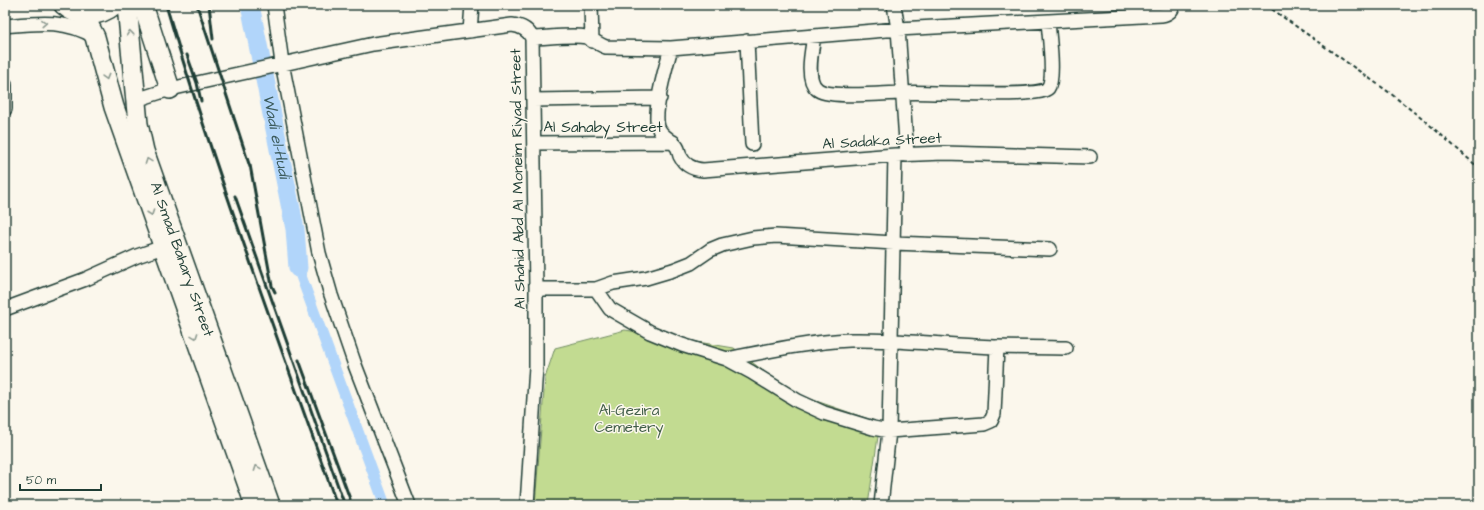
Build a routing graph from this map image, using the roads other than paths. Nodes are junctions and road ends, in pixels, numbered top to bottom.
1 (64, 5) edge
2 (114, 5) edge
3 (127, 5) edge
4 (142, 5) edge
5 (274, 5) edge
6 (472, 5) edge
7 (591, 5) edge
8 (894, 5) edge
9 (1173, 5) edge
10 (83, 14) junction
11 (1048, 22) junction
12 (5, 26) edge
13 (898, 29) junction
14 (470, 31) junction
15 (814, 36) junction
16 (95, 37) junction
17 (532, 38) junction
18 (592, 41) junction
19 (747, 41) junction
20 (671, 48) junction
21 (282, 63) junction
22 (5, 85) edge
23 (170, 89) junction
24 (902, 93) junction
25 (660, 98) junction
26 (136, 100) junction
27 (533, 100) junction
28 (5, 109) edge
29 (672, 142) junction
30 (534, 143) junction
31 (752, 144) dead end
32 (901, 155) junction
33 (1090, 157) dead end
34 (894, 243) junction
35 (163, 246) junction
36 (1050, 249) dead end
37 (536, 288) junction
38 (596, 289) junction
39 (5, 309) edge
40 (892, 340) junction
41 (997, 347) junction
42 (1066, 348) dead end
43 (727, 359) junction
44 (889, 431) junction
45 (255, 505) edge
46 (270, 505) edge
47 (409, 505) edge
48 (527, 505) edge
49 (881, 505) edge

1 - 10 highway
2 - 10 highway
26 -> 3 highway, Al Smad Bahary Street
4 - 23 highway
5 - 21 street
6 - 14 street
7 - 18 street
8 - 13 street
9 - 11 street
10 - 16 highway, Al Smad Bahary Street
11 - 13 street
11 - 24 street
12 -> 16 street
13 - 15 street
13 - 24 street
14 - 17 street, Al Shahid Abd Al Moneim Riyad Street
14 - 21 street, Al Shahid Abd Al Moneim Riyad Street
15 - 19 street
15 - 24 street
16 -> 35 highway, Al Smad Bahary Street
17 - 18 street
17 - 27 street, Al Shahid Abd Al Moneim Riyad Street
18 - 20 street
19 - 20 street
19 - 31 street
20 - 25 street
21 - 23 street, Al Shahid Abd Al Moneim Riyad Street
21 - 47 street
22 - 28 street
23 - 26 street, Al Shahid Abd Al Moneim Riyad Street
24 - 32 street
25 - 27 street
25 - 29 street
46 -> 26 highway, Al Smad Bahary Street
27 - 30 street, Al Shahid Abd Al Moneim Riyad Street
29 - 30 street, Al Sahaby Street
29 - 32 street, Al Sadaka Street
30 - 37 street, Al Shahid Abd Al Moneim Riyad Street
32 - 33 street, Al Sadaka Street
32 - 34 street
34 - 36 street
34 - 38 street
34 - 40 street
35 - 39 street
35 -> 45 highway, Al Smad Bahary Street
37 - 38 street
37 - 48 street, Al Shahid Abd Al Moneim Riyad Street
38 - 43 street
40 - 41 street
40 - 43 street
40 - 44 street
41 - 42 street
41 - 44 street
43 - 44 street
44 - 49 street

